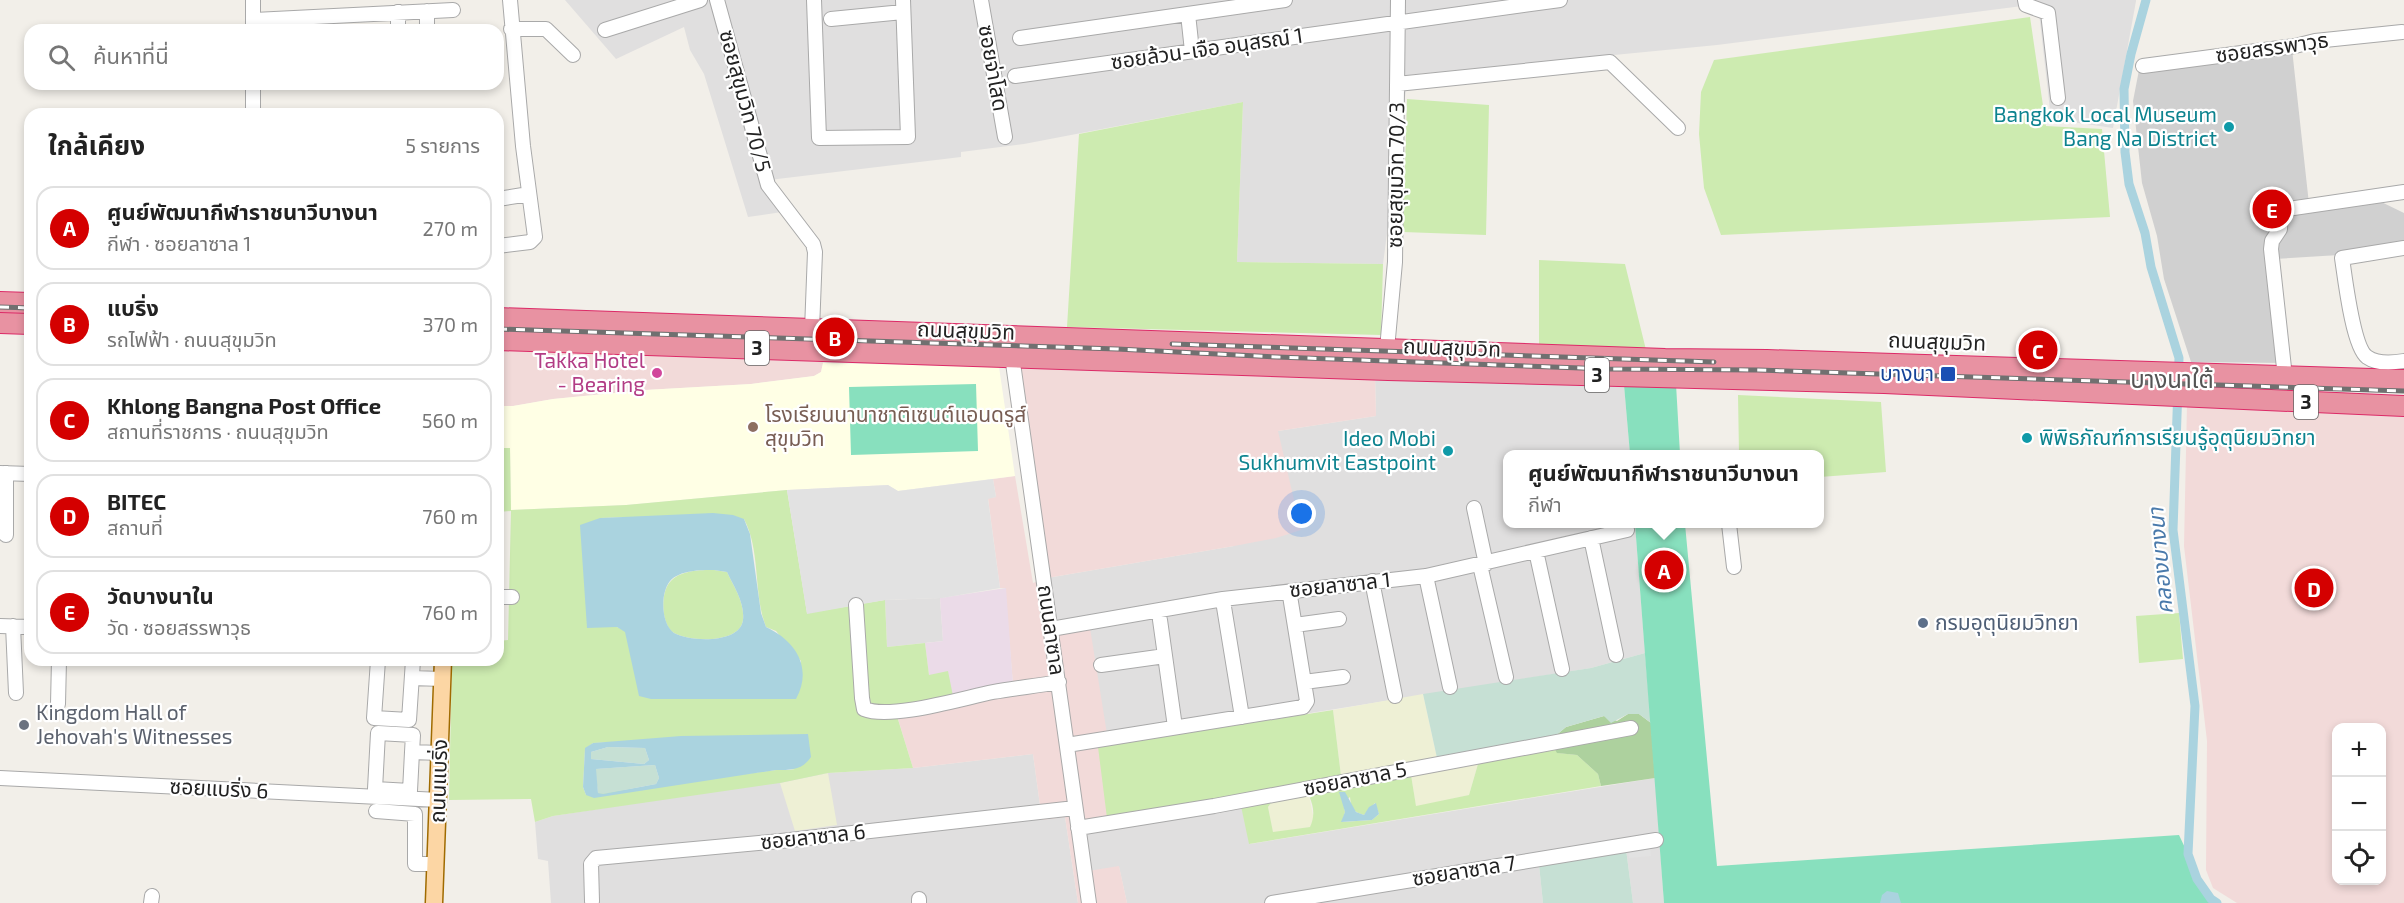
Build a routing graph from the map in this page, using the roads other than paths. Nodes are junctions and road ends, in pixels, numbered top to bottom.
1 (253, 0) edge
2 (510, 0) edge
3 (700, 0) edge
4 (717, 0) edge
5 (814, 0) edge
6 (981, 0) edge
7 (1285, 0) edge
8 (1398, 0) edge
9 (1560, 0) edge
10 (2025, 0) edge
11 (903, 6) edge
12 (408, 8) edge
13 (453, 10) dead end
14 (427, 11) junction
15 (1188, 14) junction
16 (831, 19) dead end
17 (1398, 23) junction
18 (253, 24) edge
19 (262, 24) edge
20 (401, 24) edge
21 (428, 24) edge
22 (511, 29) junction
23 (605, 30) dead end
24 (2402, 32) dead end
25 (1020, 38) dead end
26 (1192, 51) junction
27 (573, 56) dead end
28 (2143, 66) dead end
29 (1016, 76) dead end
30 (1397, 84) junction
31 (253, 90) edge
32 (2058, 98) dead end
33 (253, 108) edge
34 (1678, 128) dead end
35 (1005, 137) dead end
36 (2404, 192) edge
37 (529, 194) junction
38 (504, 198) edge
39 (504, 245) edge
40 (2404, 248) edge
41 (0, 302) edge
42 (24, 303) edge
43 (504, 318) edge
44 (0, 323) edge
45 (24, 324) edge
46 (812, 330) junction
47 (1010, 336) junction
48 (504, 340) edge
49 (1387, 349) junction
50 (1012, 356) junction
51 (2367, 357) junction
52 (2404, 361) edge
53 (1388, 370) junction
54 (2285, 377) junction
55 (2365, 379) junction
56 (2404, 380) edge
57 (2404, 406) edge
58 (3, 473) edge
59 (24, 474) edge
60 (1474, 508) dead end
61 (1729, 528) edge
62 (1627, 530) dead end
63 (6, 535) dead end
64 (1591, 538) junction
65 (1536, 551) junction
66 (1483, 564) junction
67 (1734, 567) dead end
68 (1426, 576) junction
69 (1372, 581) junction
70 (1290, 596) dead end
71 (856, 605) dead end
72 (1224, 607) dead end
73 (1339, 619) dead end
74 (1160, 620) dead end
75 (1295, 624) junction
76 (7, 626) edge
77 (24, 627) edge
78 (1051, 629) junction
79 (1616, 655) dead end
80 (1165, 656) junction
81 (1101, 665) dead end
82 (59, 666) edge
83 (378, 666) edge
84 (413, 666) edge
85 (443, 666) edge
86 (1562, 669) dead end
87 (1343, 677) dead end
88 (1506, 677) dead end
89 (412, 678) junction
90 (442, 679) junction
91 (1059, 682) junction
92 (1304, 682) junction
93 (1450, 687) dead end
94 (16, 693) dead end
95 (1395, 696) dead end
96 (58, 704) dead end
97 (1242, 717) junction
98 (1175, 727) junction
99 (1631, 728) dead end
100 (1067, 745) junction
101 (412, 752) junction
102 (440, 753) junction
103 (0, 778) edge
104 (439, 800) junction
105 (1076, 808) junction
106 (376, 811) dead end
107 (1078, 828) junction
108 (1656, 840) dead end
109 (436, 864) junction
110 (592, 901) dead end
111 (434, 903) edge
112 (1089, 903) edge
113 (1272, 903) edge

1 - 18 street
2 - 22 street
3 - 23 street
4 - 46 street, ซอยสุขุมวิท 70/5
5 - 11 street
6 - 35 street, ซอยจ่าโสด
7 - 15 street
8 - 17 street, ซอยสุขุมวิท 70/3
9 - 17 street, ซอยล้วน-เจือ อนุสรณ์ 1
10 - 32 street
11 - 16 street
12 - 14 street
12 - 19 street
12 - 20 street
13 - 14 street
14 - 21 street
15 - 25 street
15 - 26 street
17 - 26 street, ซอยล้วน-เจือ อนุสรณ์ 1
17 - 30 street, ซอยสุขุมวิท 70/3
22 - 27 street
22 - 37 street
24 - 28 street, ซอยสรรพาวุธ
26 - 29 street, ซอยล้วน-เจือ อนุสรณ์ 1
30 - 34 street
30 - 49 street, ซอยสุขุมวิท 70/3
31 - 33 street
36 - 54 street
37 - 38 street
37 - 39 street
40 - 51 street
41 - 42 highway
43 - 46 highway, ถนนสุขุมวิท / 3
44 - 45 highway
46 - 47 highway, ถนนสุขุมวิท / 3
47 - 49 highway, ถนนสุขุมวิท / 3
47 - 50 highway
48 - 50 highway, ถนนสุขุมวิท / 3
49 - 53 street, ซอยสุขุมวิท 70/3
49 - 54 highway, ถนนสุขุมวิท / 3
50 - 53 highway, ถนนสุขุมวิท / 3
50 - 78 street, ถนนลาซาล
51 - 52 street
51 - 55 street
53 - 57 highway, ถนนสุขุมวิท / 3
54 - 55 highway, ถนนสุขุมวิท / 3
55 - 56 highway, ถนนสุขุมวิท / 3
58 - 59 street
58 - 63 street
60 - 66 street
61 - 67 street
62 - 64 street, ซอยลาซาล 1
64 - 65 street, ซอยลาซาล 1
64 - 79 street
65 - 66 street, ซอยลาซาล 1
65 - 86 street
66 - 68 street, ซอยลาซาล 1
66 - 88 street
68 - 69 street, ซอยลาซาล 1
68 - 93 street
69 - 78 street, ซอยลาซาล 1
69 - 95 street
70 - 75 street
71 - 91 street
72 - 97 street
73 - 75 street
74 - 80 street
75 - 92 street
76 - 77 street
76 - 94 street
78 - 91 street, ถนนลาซาล
80 - 81 street
80 - 98 street
82 - 96 street
83 - 89 street
84 - 89 street
85 - 90 main road, ถนนแบริ่ง
87 - 92 street
89 - 90 street
90 - 102 main road, ถนนแบริ่ง
91 - 100 street, ถนนลาซาล
92 - 97 street
97 - 98 street
98 - 100 street
99 - 107 street, ซอยลาซาล 5
100 - 105 street, ถนนลาซาล
101 - 101 street
101 - 102 street
102 - 104 main road, ถนนแบริ่ง
103 - 104 street, ซอยแบริ่ง 6
104 - 109 main road, ถนนแบริ่ง
105 - 107 street, ถนนลาซาล
105 - 110 street, ซอยลาซาล 6
106 - 109 street
107 - 112 street, ถนนลาซาล
108 - 113 street, ซอยลาซาล 7
109 - 111 main road, ถนนแบริ่ง

